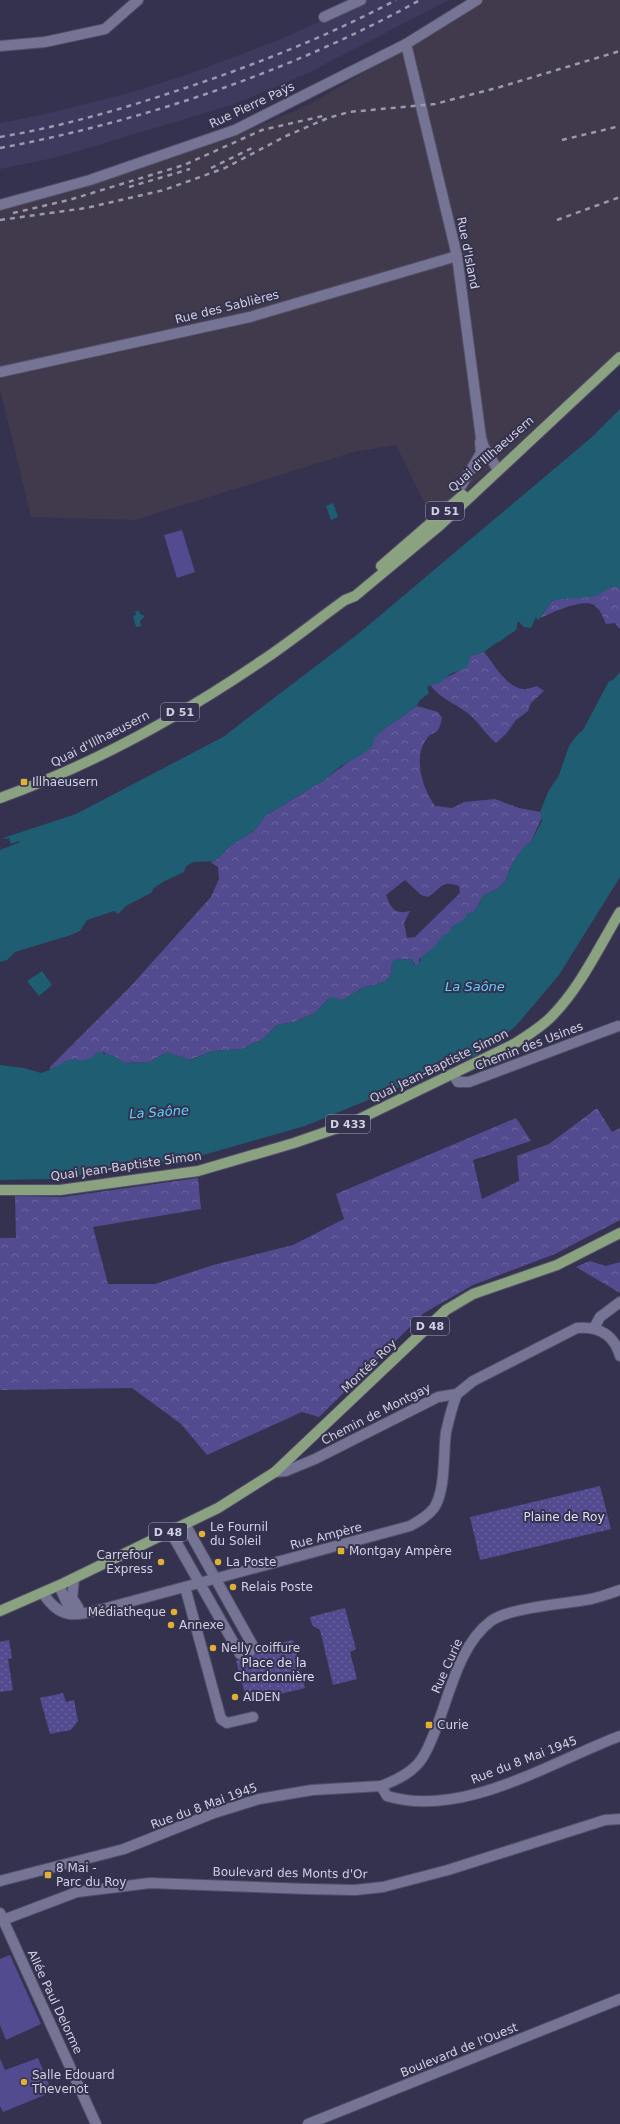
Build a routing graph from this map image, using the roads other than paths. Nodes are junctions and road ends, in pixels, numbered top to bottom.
1 (138, 0) edge
2 (361, 0) edge
3 (477, 0) edge
4 (324, 17) dead end
5 (406, 44) junction
6 (0, 46) edge
7 (0, 205) edge
8 (457, 256) junction
9 (620, 357) edge
10 (0, 372) edge
11 (481, 438) junction
12 (497, 468) junction
13 (461, 486) dead end
14 (0, 798) edge
15 (620, 912) edge
16 (618, 1026) dead end
17 (453, 1074) junction
18 (0, 1190) edge
19 (620, 1233) edge
20 (619, 1306) edge
21 (594, 1328) junction
22 (620, 1356) edge
23 (457, 1394) junction
24 (275, 1472) junction
25 (184, 1524) junction
26 (170, 1531) junction
27 (74, 1579) junction
28 (216, 1579) junction
29 (199, 1583) junction
30 (59, 1586) junction
31 (185, 1587) junction
32 (620, 1590) edge
33 (43, 1593) junction
34 (0, 1611) edge
35 (83, 1613) junction
36 (253, 1717) dead end
37 (620, 1736) edge
38 (381, 1786) junction
39 (620, 1819) edge
40 (0, 1881) edge
41 (1, 1917) edge
42 (620, 1999) edge
43 (96, 2124) edge
44 (308, 2124) edge

1 - 6 street
2 - 4 street
3 - 5 street, Rue Pierre Paÿs
5 - 7 street, Rue Pierre Paÿs
5 - 8 street, Rue d'Island
8 - 10 street, Rue des Sablières
8 - 11 street, Rue d'Island
9 - 12 main road, Quai d'Illhaeusern / D 51
11 - 12 street, Rue d'Island
11 - 13 street
12 - 14 main road, Quai d'Illhaeusern / D 51
15 - 17 main road, Quai Jean-Baptiste Simon / D 433
16 - 17 street, Chemin des Usines
17 - 18 main road, Quai Jean-Baptiste Simon / D 433
19 - 24 main road, Montée Roy / D 48
20 - 21 street
21 - 22 street
21 - 23 street, Chemin de Montgay
23 - 24 street, Chemin de Montgay
23 - 28 street, Rue Ampère
24 - 25 main road, D 48
25 - 26 main road, D 48
25 - 28 street
26 - 27 main road, D 48
26 - 29 street
27 - 30 main road, D 48
27 - 35 street
28 - 29 street, Rue Ampère
28 - 29 street
29 - 31 street, Rue Ampère
30 - 33 main road, D 48
30 - 35 street
31 - 35 street, Rue Ampère
31 - 36 street
32 - 38 street, Rue Curie
33 - 34 main road, D 48
33 - 35 street, Rue Ampère
37 - 38 street, Rue du 8 Mai 1945
38 - 40 street, Rue du 8 Mai 1945
39 - 41 street, Boulevard des Monts d'Or
41 - 43 street, Allée Paul Delorme
42 - 44 street, Boulevard de l'Ouest

